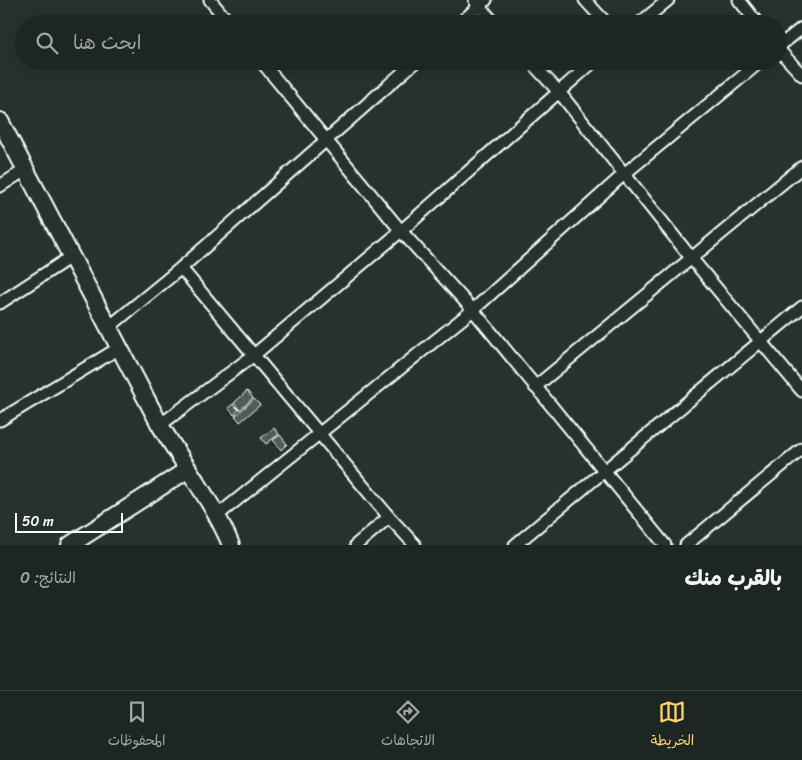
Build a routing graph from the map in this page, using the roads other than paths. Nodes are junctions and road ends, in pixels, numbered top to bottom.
1 (210, 0) edge
2 (585, 0) edge
3 (668, 0) edge
4 (739, 0) edge
5 (480, 2) edge
6 (222, 15) edge
7 (468, 15) edge
8 (489, 15) edge
9 (599, 15) edge
10 (650, 15) edge
11 (751, 15) edge
12 (802, 28) edge
13 (787, 40) edge
14 (787, 58) edge
15 (268, 70) edge
16 (406, 70) edge
17 (538, 70) edge
18 (584, 70) edge
19 (750, 70) edge
20 (802, 75) edge
21 (558, 92) junction
22 (0, 121) edge
23 (326, 140) junction
24 (802, 167) edge
25 (25, 170) junction
26 (623, 175) junction
27 (0, 186) edge
28 (401, 230) junction
29 (72, 256) junction
30 (692, 259) junction
31 (181, 268) junction
32 (0, 303) edge
33 (802, 308) edge
34 (473, 310) junction
35 (108, 328) junction
36 (761, 343) junction
37 (119, 348) junction
38 (254, 355) junction
39 (535, 387) junction
40 (802, 391) edge
41 (0, 420) edge
42 (160, 425) junction
43 (320, 432) junction
44 (802, 448) edge
45 (187, 470) junction
46 (603, 471) junction
47 (218, 514) junction
48 (389, 517) junction
49 (70, 545) edge
50 (231, 545) edge
51 (356, 545) edge
52 (415, 545) edge
53 (515, 545) edge
54 (665, 545) edge
55 (686, 545) edge

1 - 6 street
2 - 9 street
3 - 10 street
4 - 11 street
5 - 7 street
5 - 8 street
12 - 13 street
14 - 20 street
15 - 23 street
16 - 23 street
17 - 21 street
18 - 21 street
19 - 26 street
21 - 26 street
21 - 28 street
22 - 25 street
23 - 28 street
23 - 31 street
24 - 30 street
25 - 27 street
25 - 29 street
26 - 30 street
26 - 34 street
28 - 34 street
28 - 38 street
29 - 32 street
29 - 35 street
30 - 36 street
30 - 39 street
31 - 35 street
31 - 38 street
33 - 36 street
34 - 39 street
34 - 43 street
35 - 37 street
36 - 40 street
36 - 46 street
37 - 41 street
37 - 42 street
38 - 42 street
38 - 43 street
39 - 46 street
42 - 45 street
43 - 47 street
43 - 48 street
44 - 55 street
45 - 47 street
45 - 49 street
46 - 53 street
46 - 54 street
47 - 50 street
48 - 51 street
48 - 52 street

